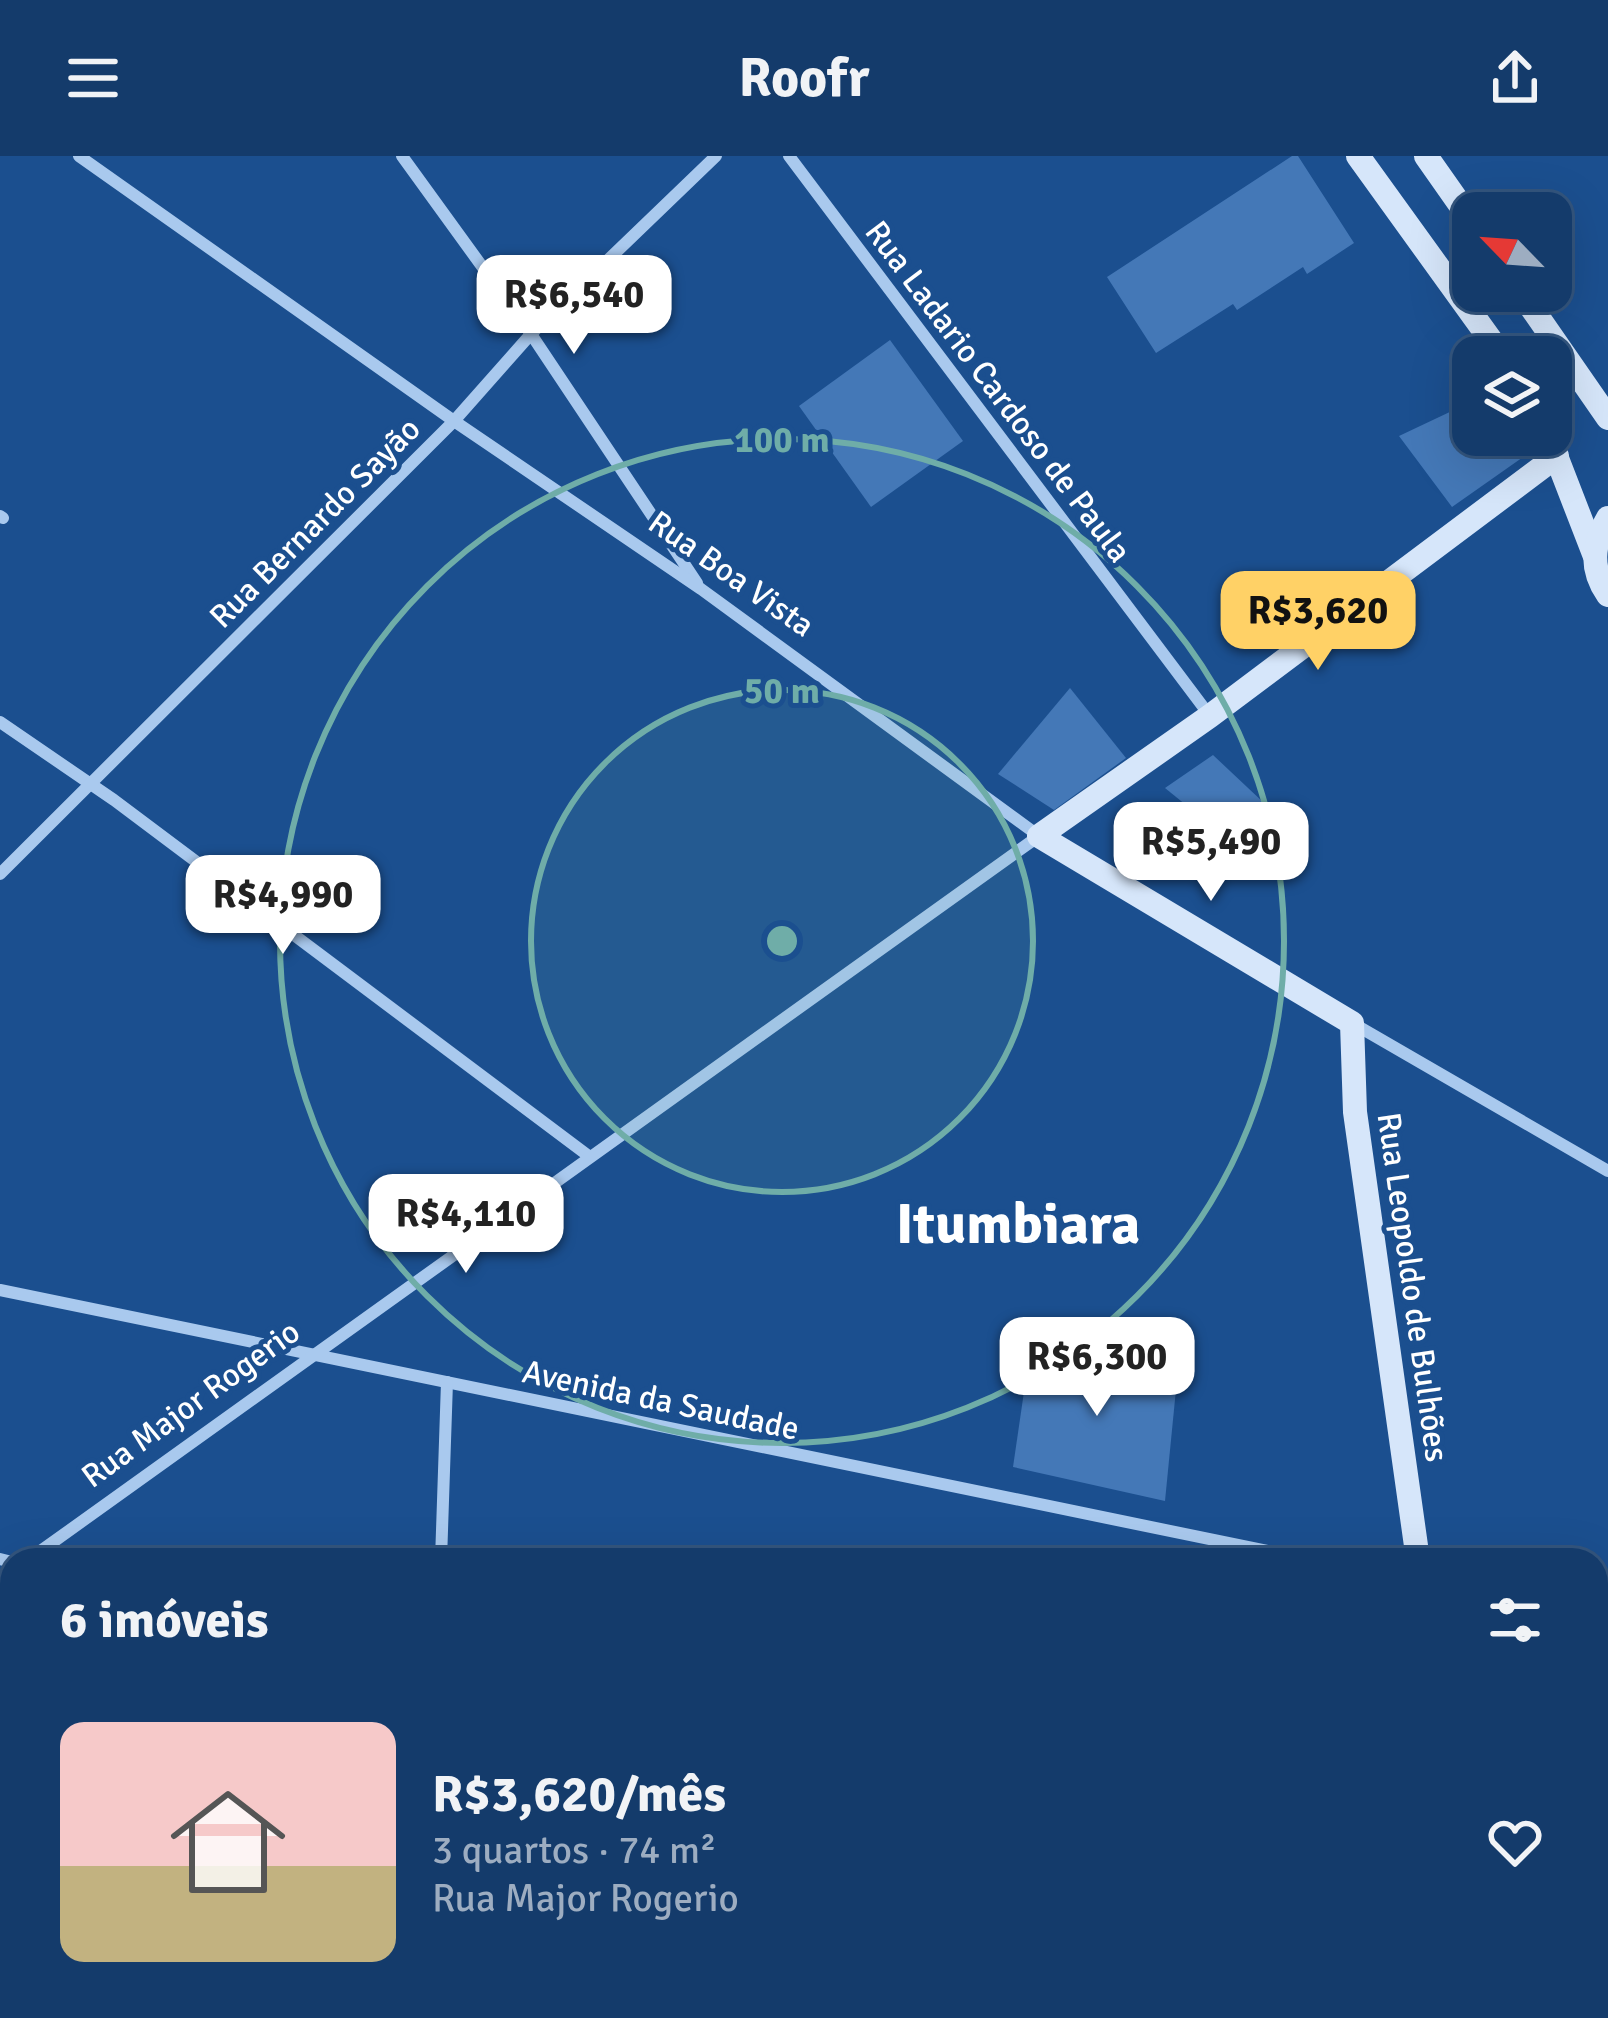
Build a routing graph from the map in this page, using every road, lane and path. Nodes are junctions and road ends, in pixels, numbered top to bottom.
1 (79, 156) edge
2 (403, 156) edge
3 (716, 156) edge
4 (789, 156) edge
5 (1358, 156) edge
6 (1426, 156) edge
7 (1452, 194) edge
8 (1535, 312) edge
9 (530, 334) junction
10 (1488, 336) edge
11 (1608, 417) edge
12 (454, 421) junction
13 (1540, 456) edge
14 (1557, 456) edge
15 (1608, 518) edge
16 (1594, 554) junction
17 (701, 589) junction
18 (1608, 595) edge
19 (1210, 716) junction
20 (0, 722) edge
21 (88, 786) junction
22 (1039, 836) junction
23 (0, 874) edge
24 (1352, 1023) junction
25 (590, 1157) junction
26 (1608, 1171) edge
27 (0, 1290) edge
28 (313, 1356) junction
29 (447, 1382) junction
30 (45, 1548) edge
31 (442, 1548) edge
32 (1253, 1548) edge
33 (1416, 1548) edge

1 - 12 street, Rua Boa Vista
2 - 9 street
3 - 9 street, Rua Bernardo Sayão
4 - 19 street, Rua Ladario Cardoso de Paula
5 - 10 main road
6 - 7 main road
8 - 11 main road
9 - 12 street, Rua Bernardo Sayão
9 - 17 street
12 - 17 street, Rua Boa Vista
12 - 21 street, Rua Bernardo Sayão
13 - 19 main road, Rua Major Rogerio
14 - 16 main road
15 - 16 main road
16 - 18 main road
17 - 22 street, Rua Boa Vista
19 - 22 main road, Rua Major Rogerio
20 - 21 street
21 - 23 street, Rua Bernardo Sayão
21 - 25 street
22 - 24 main road, Rua Boa Vista
22 - 25 street, Rua Major Rogerio
24 - 26 street, Rua Boa Vista
24 - 33 main road, Rua Leopoldo de Bulhões
25 - 28 street, Rua Major Rogerio
27 - 28 street, Avenida da Saudade
28 - 29 street, Avenida da Saudade
28 - 30 street, Rua Major Rogerio
29 - 31 street
29 - 32 street, Avenida da Saudade

